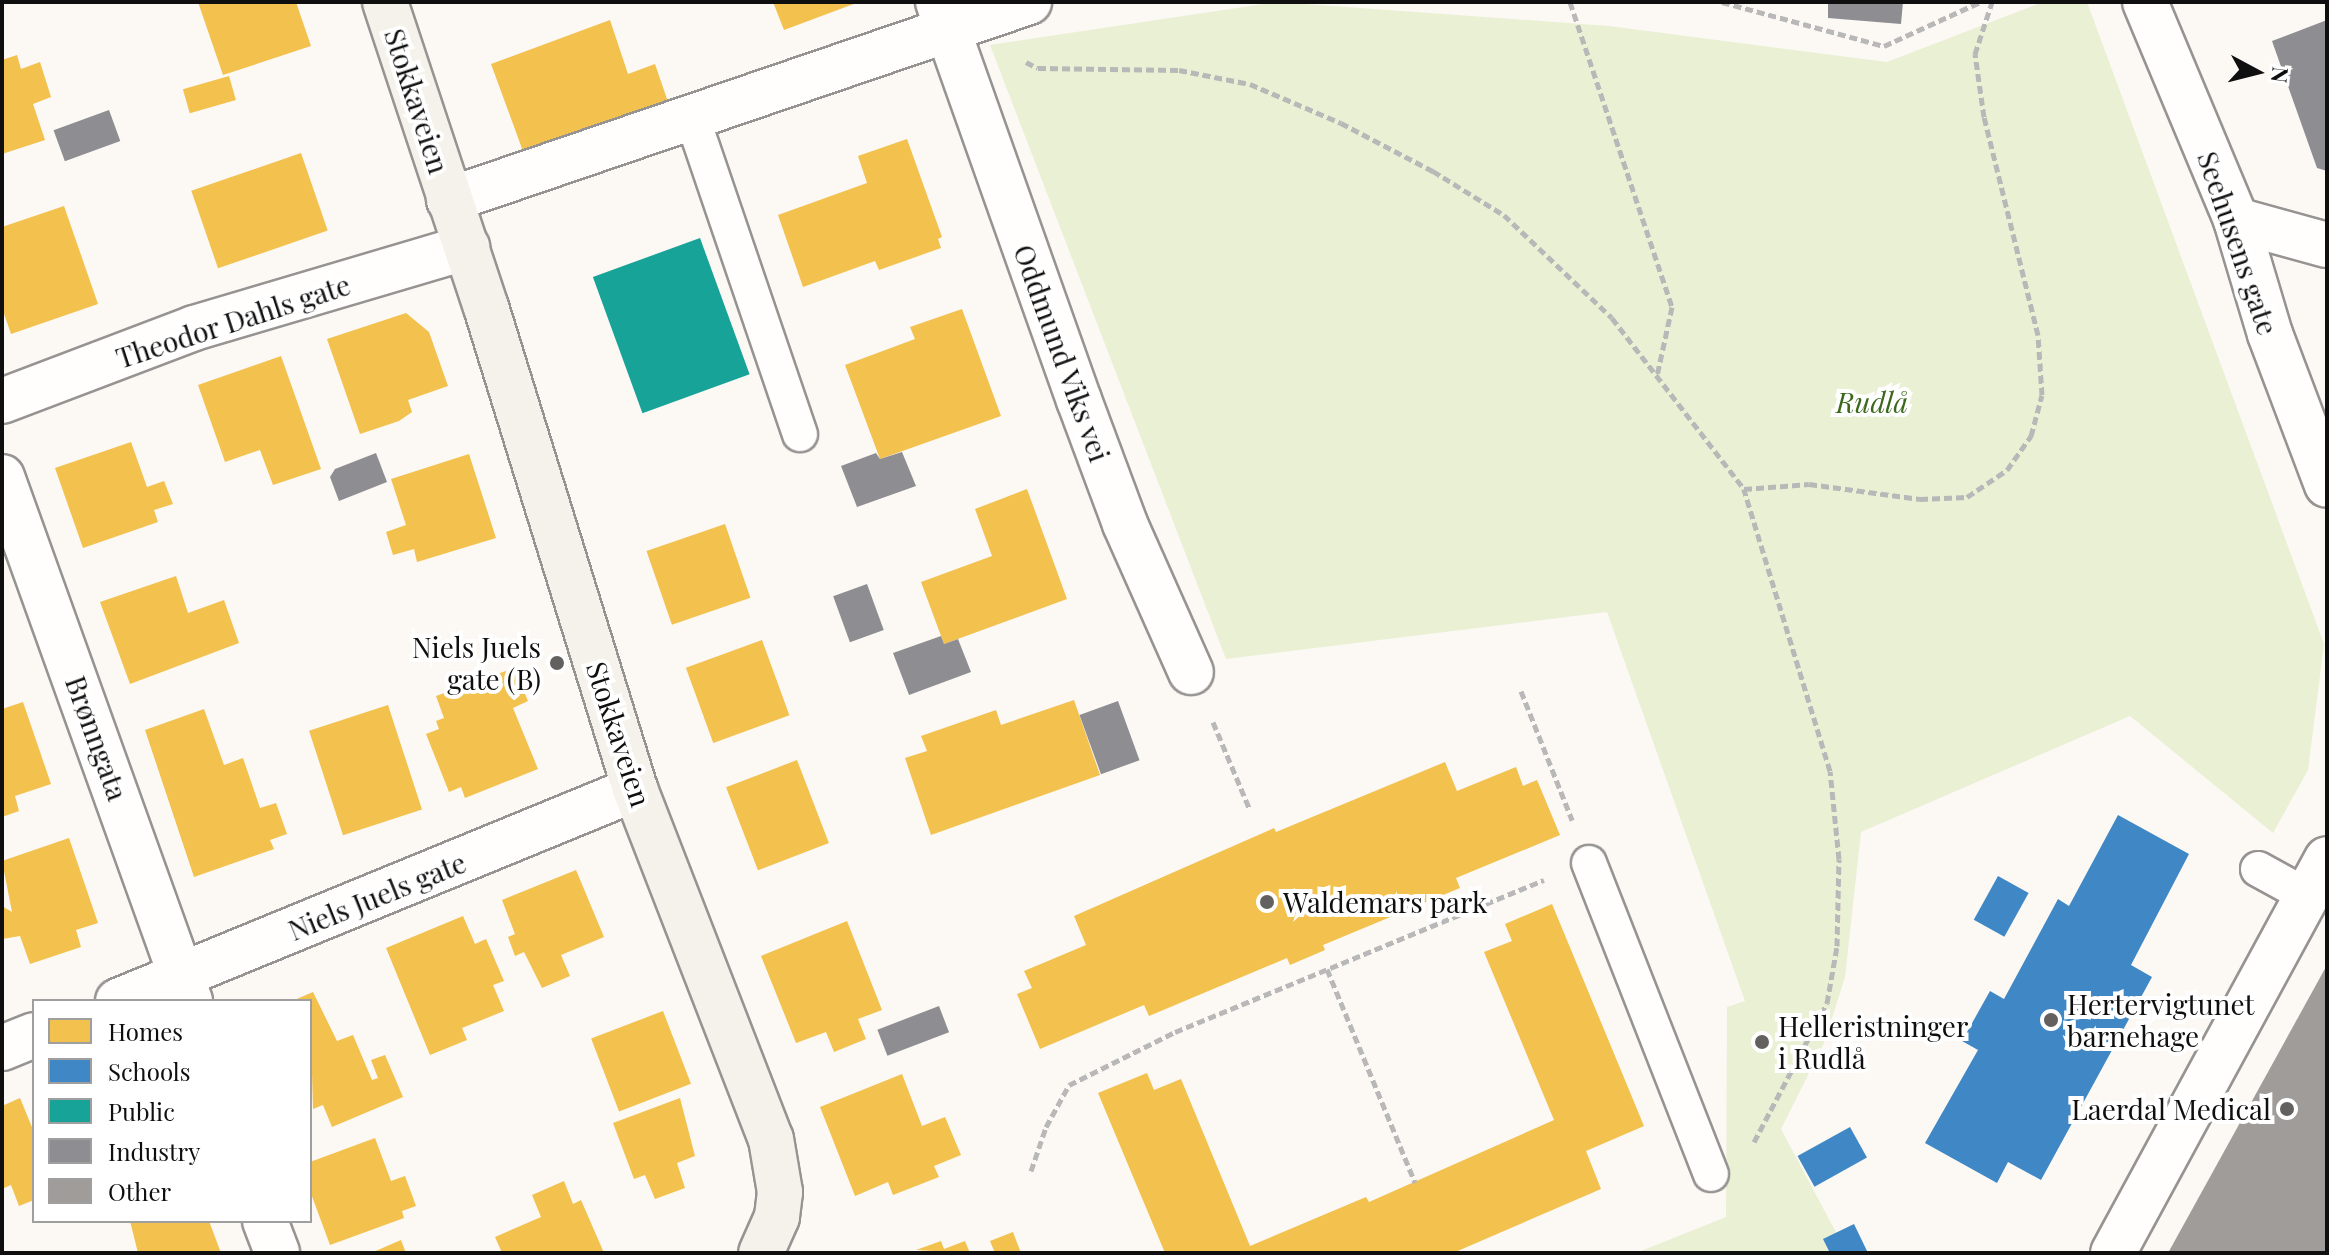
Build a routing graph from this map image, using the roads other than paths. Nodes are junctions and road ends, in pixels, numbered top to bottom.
1 (385, 2) edge
2 (1029, 2) edge
3 (2145, 2) edge
4 (943, 15) edge
5 (692, 117) junction
6 (449, 200) junction
7 (2236, 220) junction
8 (2327, 245) edge
9 (467, 247) junction
10 (2, 401) edge
11 (800, 434) dead end
12 (2, 477) edge
13 (2327, 485) edge
14 (1191, 672) road end
15 (635, 789) junction
16 (1589, 863) road end
17 (2258, 869) dead end
18 (2318, 878) edge
19 (186, 988) edge
20 (128, 999) edge
21 (32, 1036) edge
22 (2, 1048) edge
23 (1711, 1174) dead end
24 (266, 1223) edge
25 (773, 1249) edge
26 (277, 1253) edge
27 (2113, 1253) edge

1 - 6 main road, Stokkaveien
2 - 4 street
3 - 7 street, Seehusens gate
4 - 5 street, Stokkaveien
4 - 14 street, Oddmund Viks vei
5 - 6 street, Stokkaveien
5 - 11 lane
6 - 9 main road, Stokkaveien
7 - 8 street
7 - 13 street, Seehusens gate
9 - 10 street, Theodor Dahls gate
9 - 15 main road, Stokkaveien
12 - 19 street, Brønngata
15 - 19 street, Niels Juels gate
15 - 25 main road, Stokkaveien
16 - 23 lane
17 - 18 lane
18 - 27 street
19 - 20 street, Niels Juels gate
21 - 22 street
24 - 26 street

